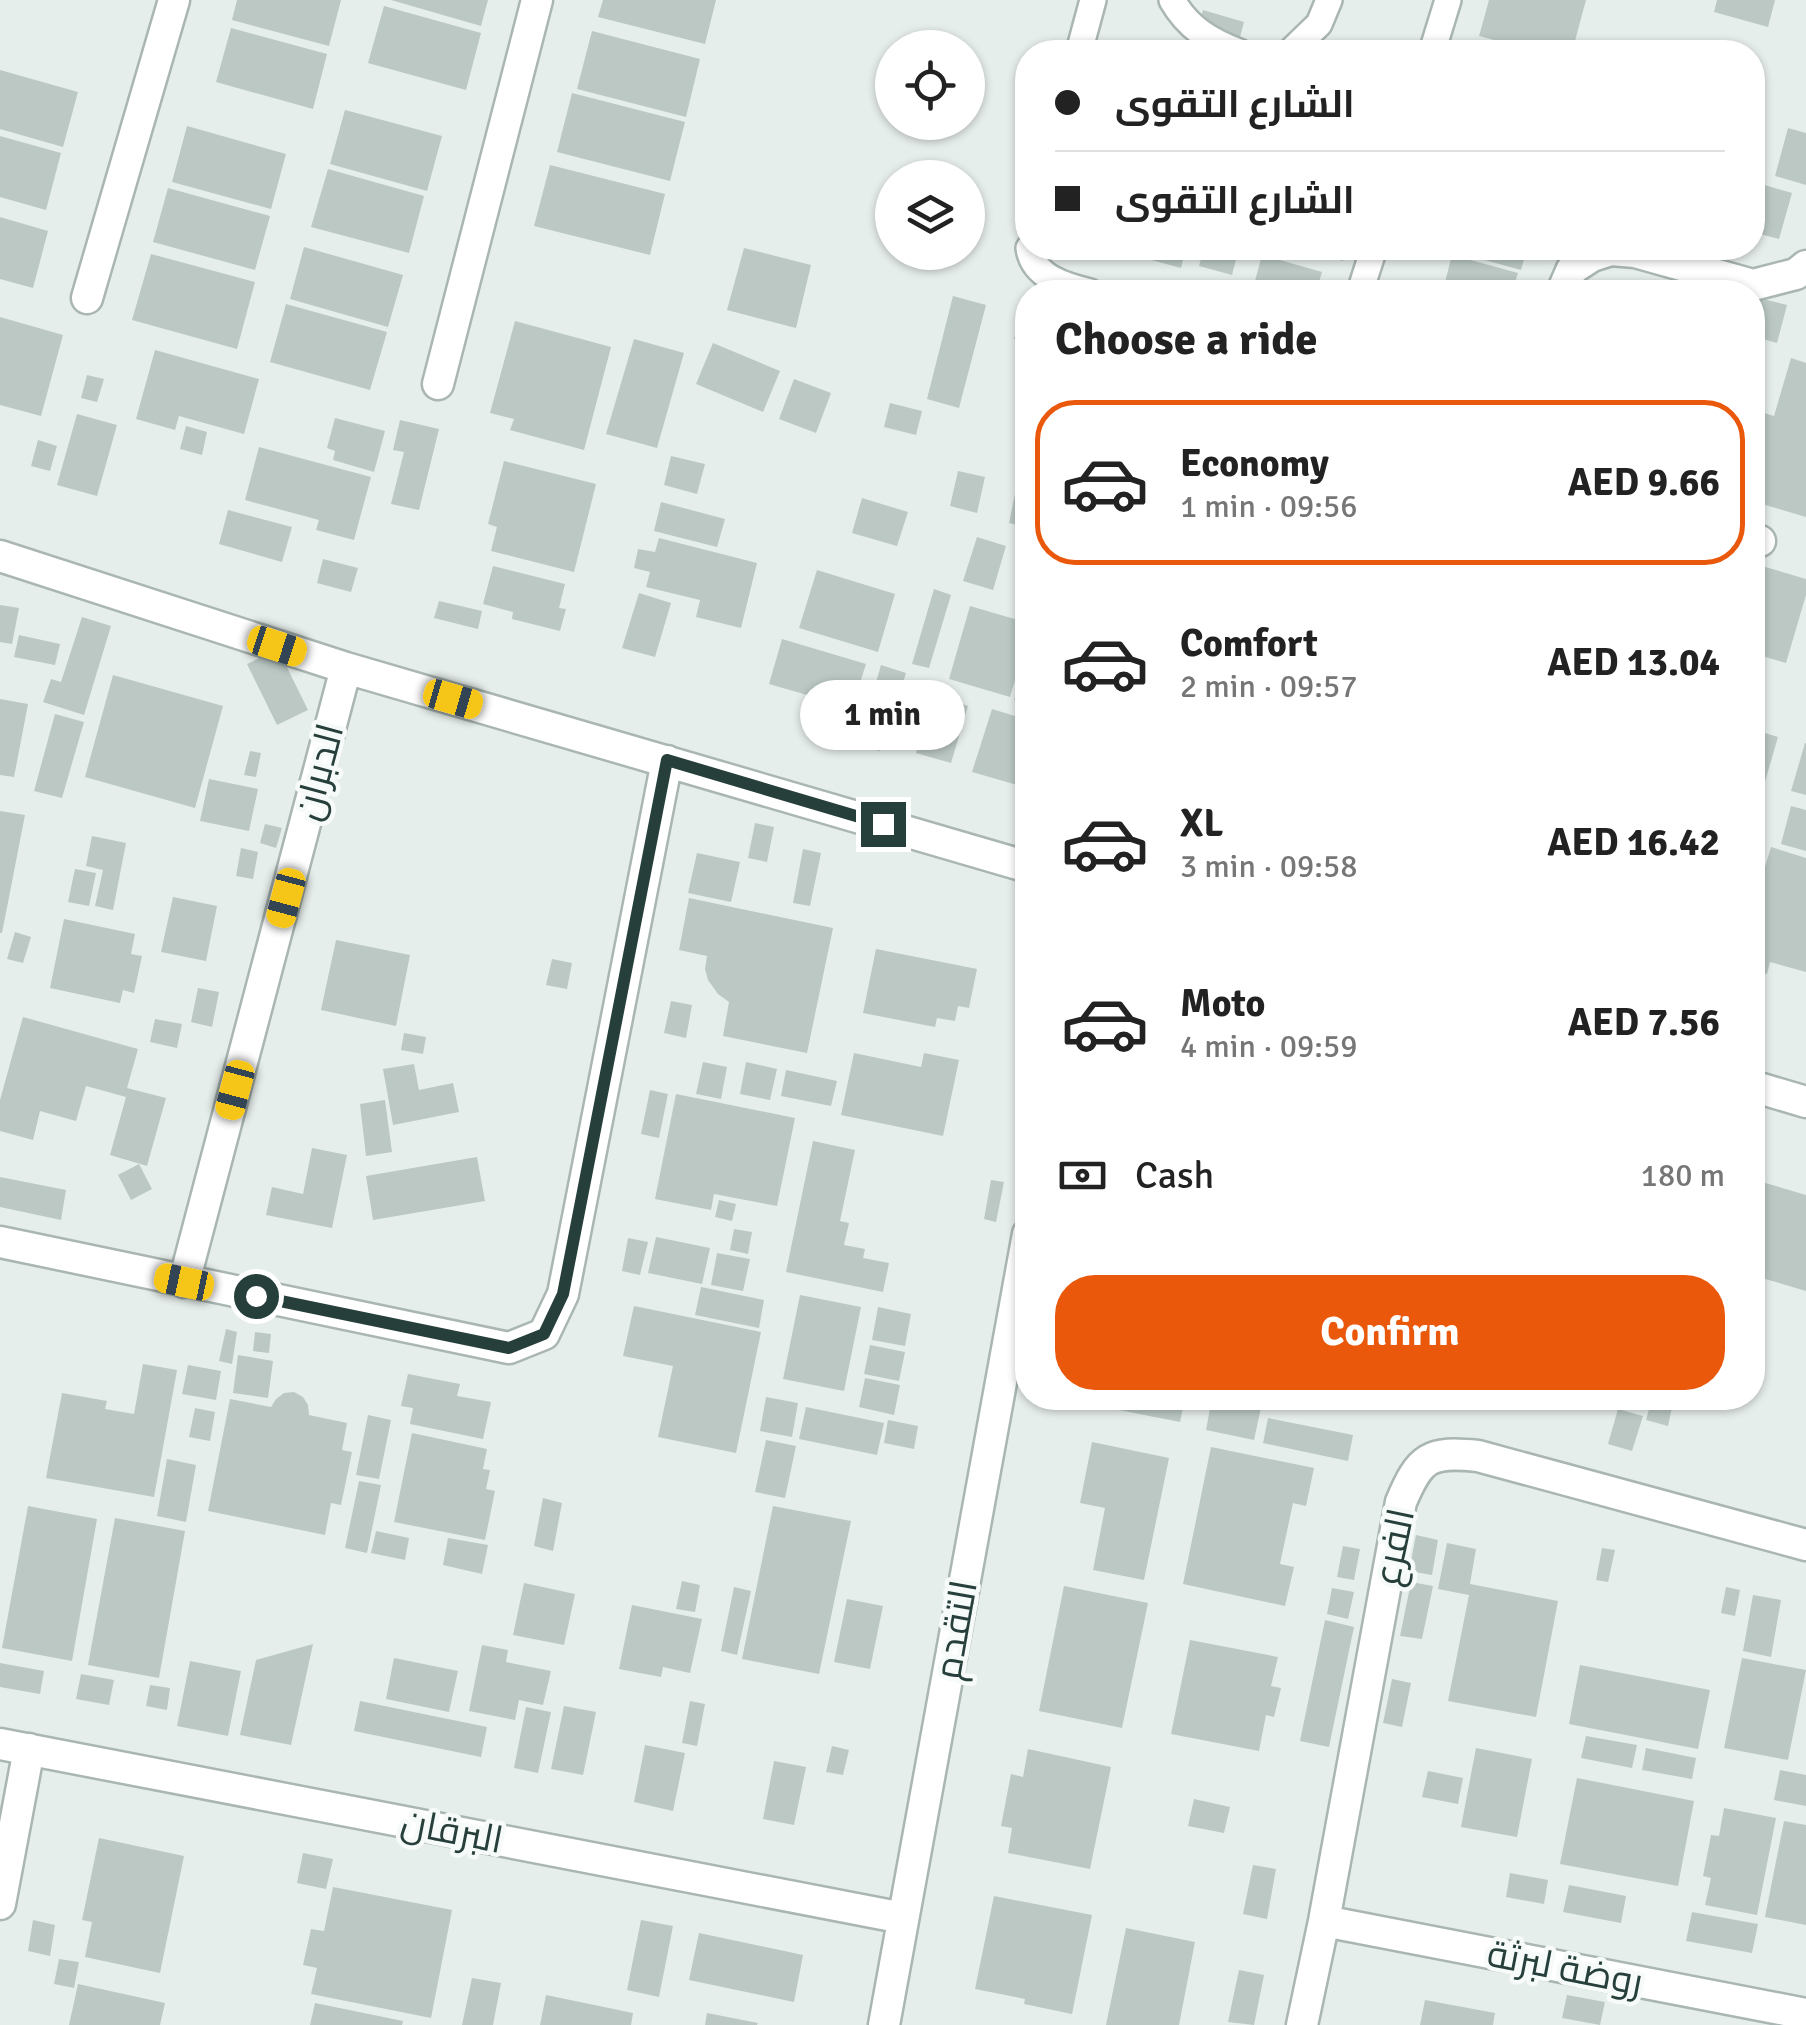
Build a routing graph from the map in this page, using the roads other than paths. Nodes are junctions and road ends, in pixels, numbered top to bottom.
1 (174, 0) edge
2 (537, 0) edge
3 (1093, 0) edge
4 (1172, 0) edge
5 (1330, 0) edge
6 (1448, 0) edge
7 (1082, 40) edge
8 (1211, 40) edge
9 (1302, 40) edge
10 (1436, 40) edge
11 (1033, 260) edge
12 (1586, 260) edge
13 (1664, 260) edge
14 (1806, 266) edge
15 (1054, 280) edge
16 (1567, 280) edge
17 (1738, 280) edge
18 (1765, 281) edge
19 (88, 298) dead end
20 (438, 384) dead end
21 (0, 556) edge
22 (346, 668) junction
23 (667, 760) junction
24 (1015, 863) edge
25 (1765, 1090) edge
26 (1806, 1102) edge
27 (0, 1242) edge
28 (184, 1282) junction
29 (1015, 1306) edge
30 (1806, 1544) edge
31 (14, 1746) edge
32 (0, 1904) edge
33 (904, 1918) junction
34 (1324, 1921) junction
35 (1806, 2014) edge
36 (884, 2025) edge
37 (1302, 2025) edge

1 - 19 street
2 - 20 street
3 - 7 lane
4 - 8 lane
5 - 9 lane
6 - 10 lane
11 - 15 lane
12 - 16 street
13 - 17 street
14 - 18 street
21 - 22 street
22 - 23 street
22 - 28 street, الدبران
23 - 24 street
23 - 28 street
25 - 26 street
27 - 28 street
29 - 33 street, التقدم
30 - 34 street, الفرع
31 - 32 street
31 - 33 street, البرقان
33 - 36 street, التقدم
34 - 35 street, روضة لبرثة
34 - 37 street, الفرع

